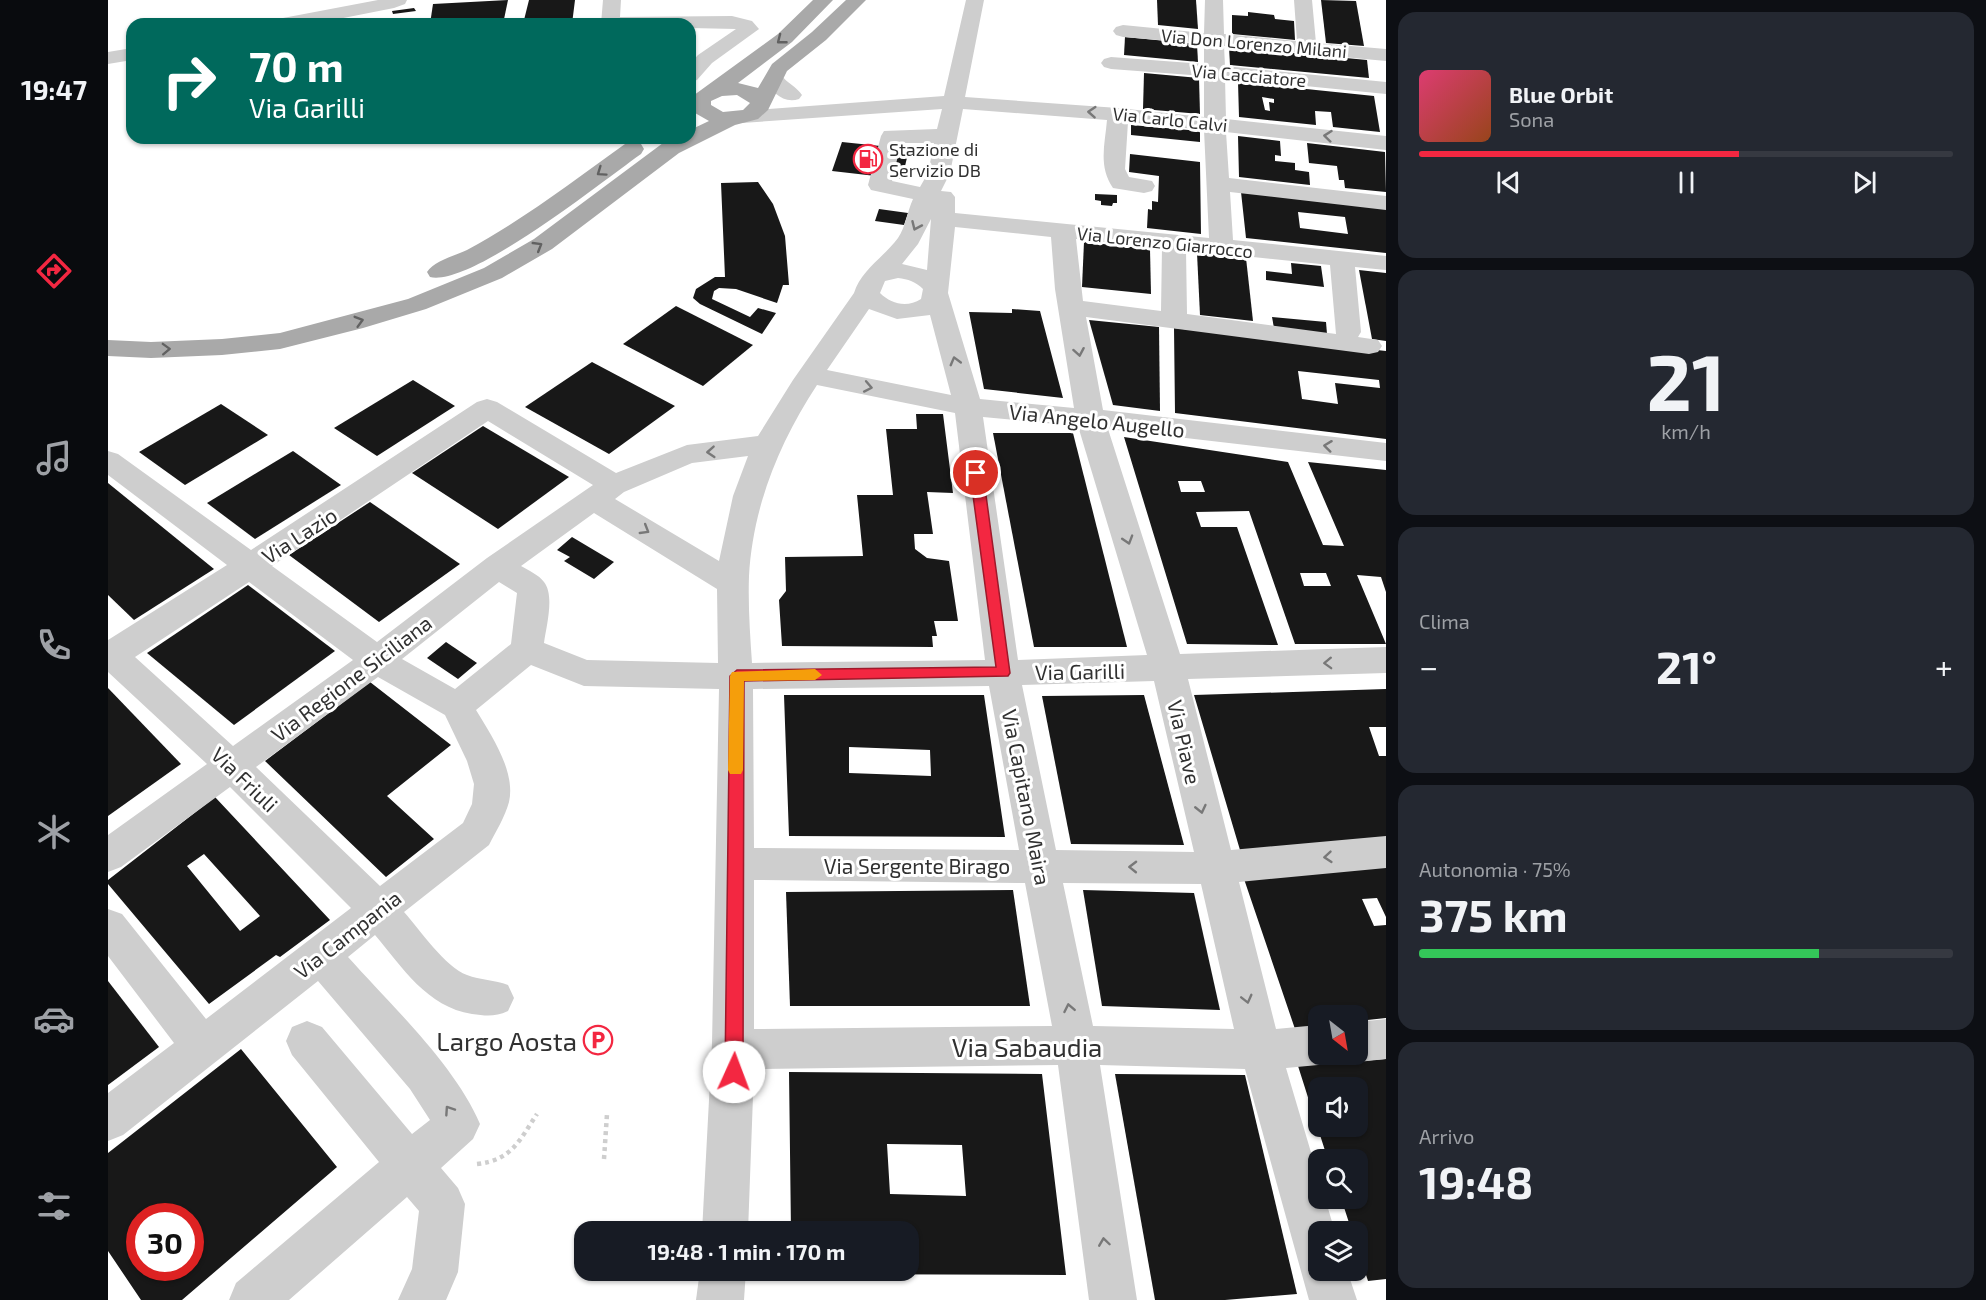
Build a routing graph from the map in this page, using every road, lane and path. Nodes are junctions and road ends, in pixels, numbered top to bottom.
1 (398, 0) edge
2 (612, 0) edge
3 (824, 0) edge
4 (857, 0) edge
5 (975, 0) edge
6 (1214, 0) edge
7 (1303, 0) edge
8 (314, 18) edge
9 (610, 18) edge
10 (696, 22) edge
11 (1123, 31) dead end
12 (1214, 39) junction
13 (1307, 48) junction
14 (126, 55) edge
15 (1386, 55) edge
16 (108, 58) edge
17 (1111, 63) dead end
18 (696, 69) edge
19 (1215, 71) junction
20 (1386, 88) edge
21 (762, 91) junction
22 (701, 100) edge
23 (953, 102) junction
24 (898, 106) junction
25 (820, 113) junction
26 (1118, 114) junction
27 (730, 122) junction
28 (1215, 124) junction
29 (947, 136) junction
30 (696, 137) edge
31 (1386, 143) edge
32 (641, 144) edge
33 (680, 144) edge
34 (939, 173) junction
35 (1218, 184) junction
36 (1144, 186) dead end
37 (927, 195) junction
38 (1386, 203) edge
39 (944, 219) junction
40 (1063, 231) junction
41 (1174, 243) junction
42 (1221, 248) junction
43 (1342, 259) junction
44 (1386, 263) edge
45 (874, 283) junction
46 (937, 292) junction
47 (1071, 307) junction
48 (891, 310) junction
49 (1174, 320) junction
50 (108, 326) edge
51 (835, 340) junction
52 (108, 348) edge
53 (811, 375) junction
54 (968, 407) junction
55 (1090, 418) junction
56 (769, 443) junction
57 (1386, 452) edge
58 (108, 461) edge
59 (605, 492) junction
60 (251, 566) junction
61 (498, 566) junction
62 (733, 584) junction
63 (527, 650) junction
64 (109, 655) edge
65 (376, 660) junction
66 (1386, 660) edge
67 (1168, 669) junction
68 (1004, 673) junction
69 (737, 676) junction
70 (457, 706) junction
71 (232, 766) junction
72 (1386, 852) edge
73 (108, 856) edge
74 (735, 864) junction
75 (1040, 865) junction
76 (1215, 868) junction
77 (378, 910) junction
78 (108, 926) edge
79 (321, 954) junction
80 (494, 998) dead end
81 (1386, 1039) edge
82 (307, 1041) dead end
83 (1368, 1041) edge
84 (1076, 1045) junction
85 (1308, 1046) edge
86 (202, 1047) junction
87 (735, 1049) junction
88 (1260, 1050) junction
89 (607, 1114) dead end
90 (108, 1120) edge
91 (604, 1159) dead end
92 (410, 1165) junction
93 (726, 1221) edge
94 (1309, 1221) edge
95 (722, 1281) edge
96 (1327, 1281) edge
97 (253, 1300) edge
98 (422, 1300) edge
99 (720, 1300) edge
100 (1113, 1300) edge
101 (1333, 1300) edge

1 - 8 street
2 - 9 street
3 -> 22 main road
4 - 21 main road
5 - 23 street
6 - 12 street
7 - 13 street
10 - 18 street
11 - 12 street, Via Don Lorenzo Milani
12 - 13 street, Via Don Lorenzo Milani
12 - 19 street
13 - 15 street, Via Don Lorenzo Milani
14 - 16 street
17 - 19 street, Via Cacciatore
19 - 20 street, Via Cacciatore
19 - 28 street
21 - 22 main road
21 - 24 street
21 - 27 main road
22 - 27 main road
23 - 24 street, Via Carlo Calvi
26 -> 23 street, Via Carlo Calvi
23 - 29 street
24 - 25 street
25 - 27 street
25 - 27 street
26 - 28 street, Via Carlo Calvi
26 - 36 street
30 -> 27 main road
31 -> 28 street, Via Carlo Calvi
28 - 35 street
29 - 34 street
29 - 37 street
32 -> 50 main road
52 -> 33 main road
34 - 37 street
34 - 39 street
35 - 38 street
35 - 42 street
37 -> 45 street
39 - 40 street, Via Lorenzo Giarrocco
39 - 46 street
40 - 41 street, Via Lorenzo Giarrocco
40 - 47 street, Via Piave
41 - 42 street, Via Lorenzo Giarrocco
41 - 49 street
42 - 43 street, Via Lorenzo Giarrocco
43 - 44 street, Via Lorenzo Giarrocco
43 - 49 street
45 - 46 street
45 - 48 street
45 - 51 street
46 - 48 street
54 -> 46 street, Via Capitano Maira
47 - 49 street
47 -> 55 street, Via Piave
48 - 51 street
51 - 53 street
53 -> 54 street, Via Angelo Augello
53 - 56 street
54 - 55 street, Via Angelo Augello
54 - 68 street, Via Capitano Maira
57 -> 55 street, Via Angelo Augello
55 -> 67 street, Via Piave
56 -> 59 street, Via Regione Siciliana
56 - 62 street
58 - 60 street
59 - 60 street, Via Lazio
59 - 61 street, Via Regione Siciliana
59 -> 62 street
60 - 64 street, Via Lazio
60 - 65 street
61 - 63 street
61 - 65 street, Via Regione Siciliana
62 - 69 street
63 - 69 street, Via Garilli
63 - 70 street
64 - 71 street, Via Friuli
65 - 70 street
65 - 71 street, Via Regione Siciliana
66 -> 67 street, Via Garilli
67 - 68 street, Via Garilli
67 -> 76 street, Via Piave
68 - 69 street, Via Garilli
68 - 75 street, Via Capitano Maira
69 - 74 street
70 - 77 street, Via Campania
71 - 73 street, Via Regione Siciliana
71 - 77 street, Via Friuli
72 -> 76 street, Via Sergente Birago
74 - 75 street, Via Sergente Birago
74 - 87 street
76 -> 75 street, Via Sergente Birago
84 -> 75 street, Via Capitano Maira
76 -> 88 street, Via Piave
77 - 79 street, Via Campania
77 - 80 street, Via Friuli
78 - 86 street
79 - 86 street, Via Campania
92 -> 79 street
81 - 83 street
82 - 92 street
84 - 87 street, Via Sabaudia
84 - 88 street, Via Sabaudia
100 -> 84 street, Via Capitano Maira
85 - 88 street, Via Sabaudia
86 - 90 street, Via Campania
87 - 93 street
88 - 94 street, Via Piave
89 - 91 path
92 - 97 street
92 - 98 street
95 - 99 street
96 - 101 street

